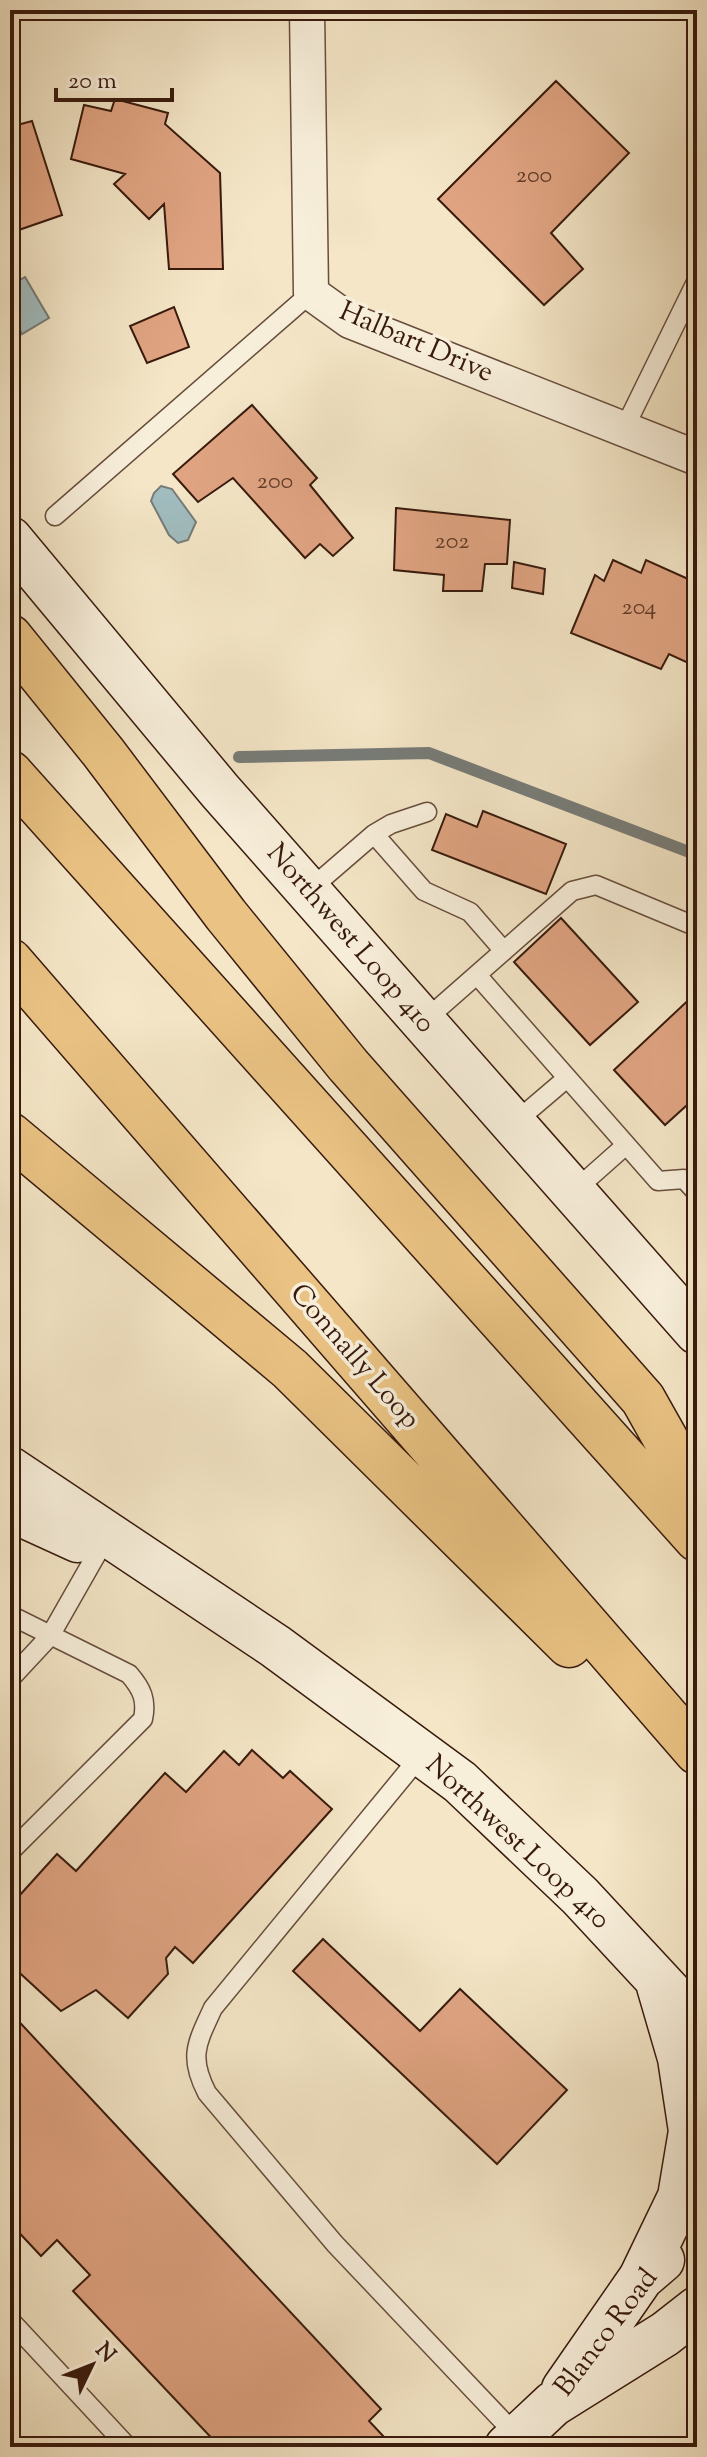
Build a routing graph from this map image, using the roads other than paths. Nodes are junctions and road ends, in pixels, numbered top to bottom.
1 (307, 10) edge
2 (697, 280) edge
3 (311, 293) junction
4 (624, 429) junction
5 (697, 458) edge
6 (55, 516) dead end
7 (10, 539) edge
8 (10, 637) edge
9 (10, 773) edge
10 (427, 812) dead end
11 (374, 834) junction
12 (308, 891) junction
13 (697, 927) edge
14 (504, 951) junction
15 (10, 961) edge
16 (477, 975) junction
17 (423, 1022) junction
18 (567, 1078) junction
19 (513, 1124) junction
20 (10, 1135) edge
21 (626, 1145) junction
22 (573, 1192) junction
23 (697, 1193) edge
24 (697, 1332) edge
25 (10, 1469) edge
26 (697, 1495) edge
27 (10, 1509) edge
28 (697, 1539) edge
29 (99, 1550) junction
30 (10, 1615) edge
31 (243, 1626) junction
32 (50, 1636) junction
33 (10, 1679) edge
34 (697, 1752) edge
35 (422, 1754) junction
36 (697, 1771) edge
37 (10, 1852) edge
38 (658, 1980) junction
39 (697, 2002) edge
40 (697, 2022) edge
41 (697, 2229) edge
42 (641, 2278) junction
43 (10, 2320) edge
44 (686, 2324) edge
45 (553, 2404) junction
46 (513, 2442) edge
47 (128, 2447) edge

1 - 3 street, Halbart Drive
2 - 4 lane
3 - 4 street, Halbart Drive
3 - 6 lane
4 - 5 street, Halbart Drive
7 - 12 main road, Northwest Loop 410
8 - 26 highway
9 - 28 highway
10 - 11 lane
11 - 12 lane
11 - 14 lane
12 - 17 main road, Northwest Loop 410
13 - 14 lane
14 - 16 lane
15 - 34 highway, Connally Loop
16 - 17 lane
16 - 18 lane
17 - 19 main road, Northwest Loop 410
18 - 19 lane
18 - 21 lane
19 - 22 main road, Northwest Loop 410
20 - 36 highway
21 - 22 lane
21 - 23 lane
22 - 24 main road, Northwest Loop 410
25 - 31 main road, Northwest Loop 410
27 - 29 main road, Northwest Loop 410
29 - 31 main road, Northwest Loop 410
29 - 32 lane
30 - 32 lane
31 - 35 main road, Northwest Loop 410
32 - 33 lane
32 - 37 lane
35 - 38 main road, Northwest Loop 410
35 - 46 lane
38 - 39 main road
38 - 40 main road, Northwest Loop 410
38 - 42 main road
41 - 42 main road, Blanco Road
42 - 45 main road, Blanco Road
43 - 47 lane
44 - 45 main road, Blanco Road
45 - 46 main road, Blanco Road

